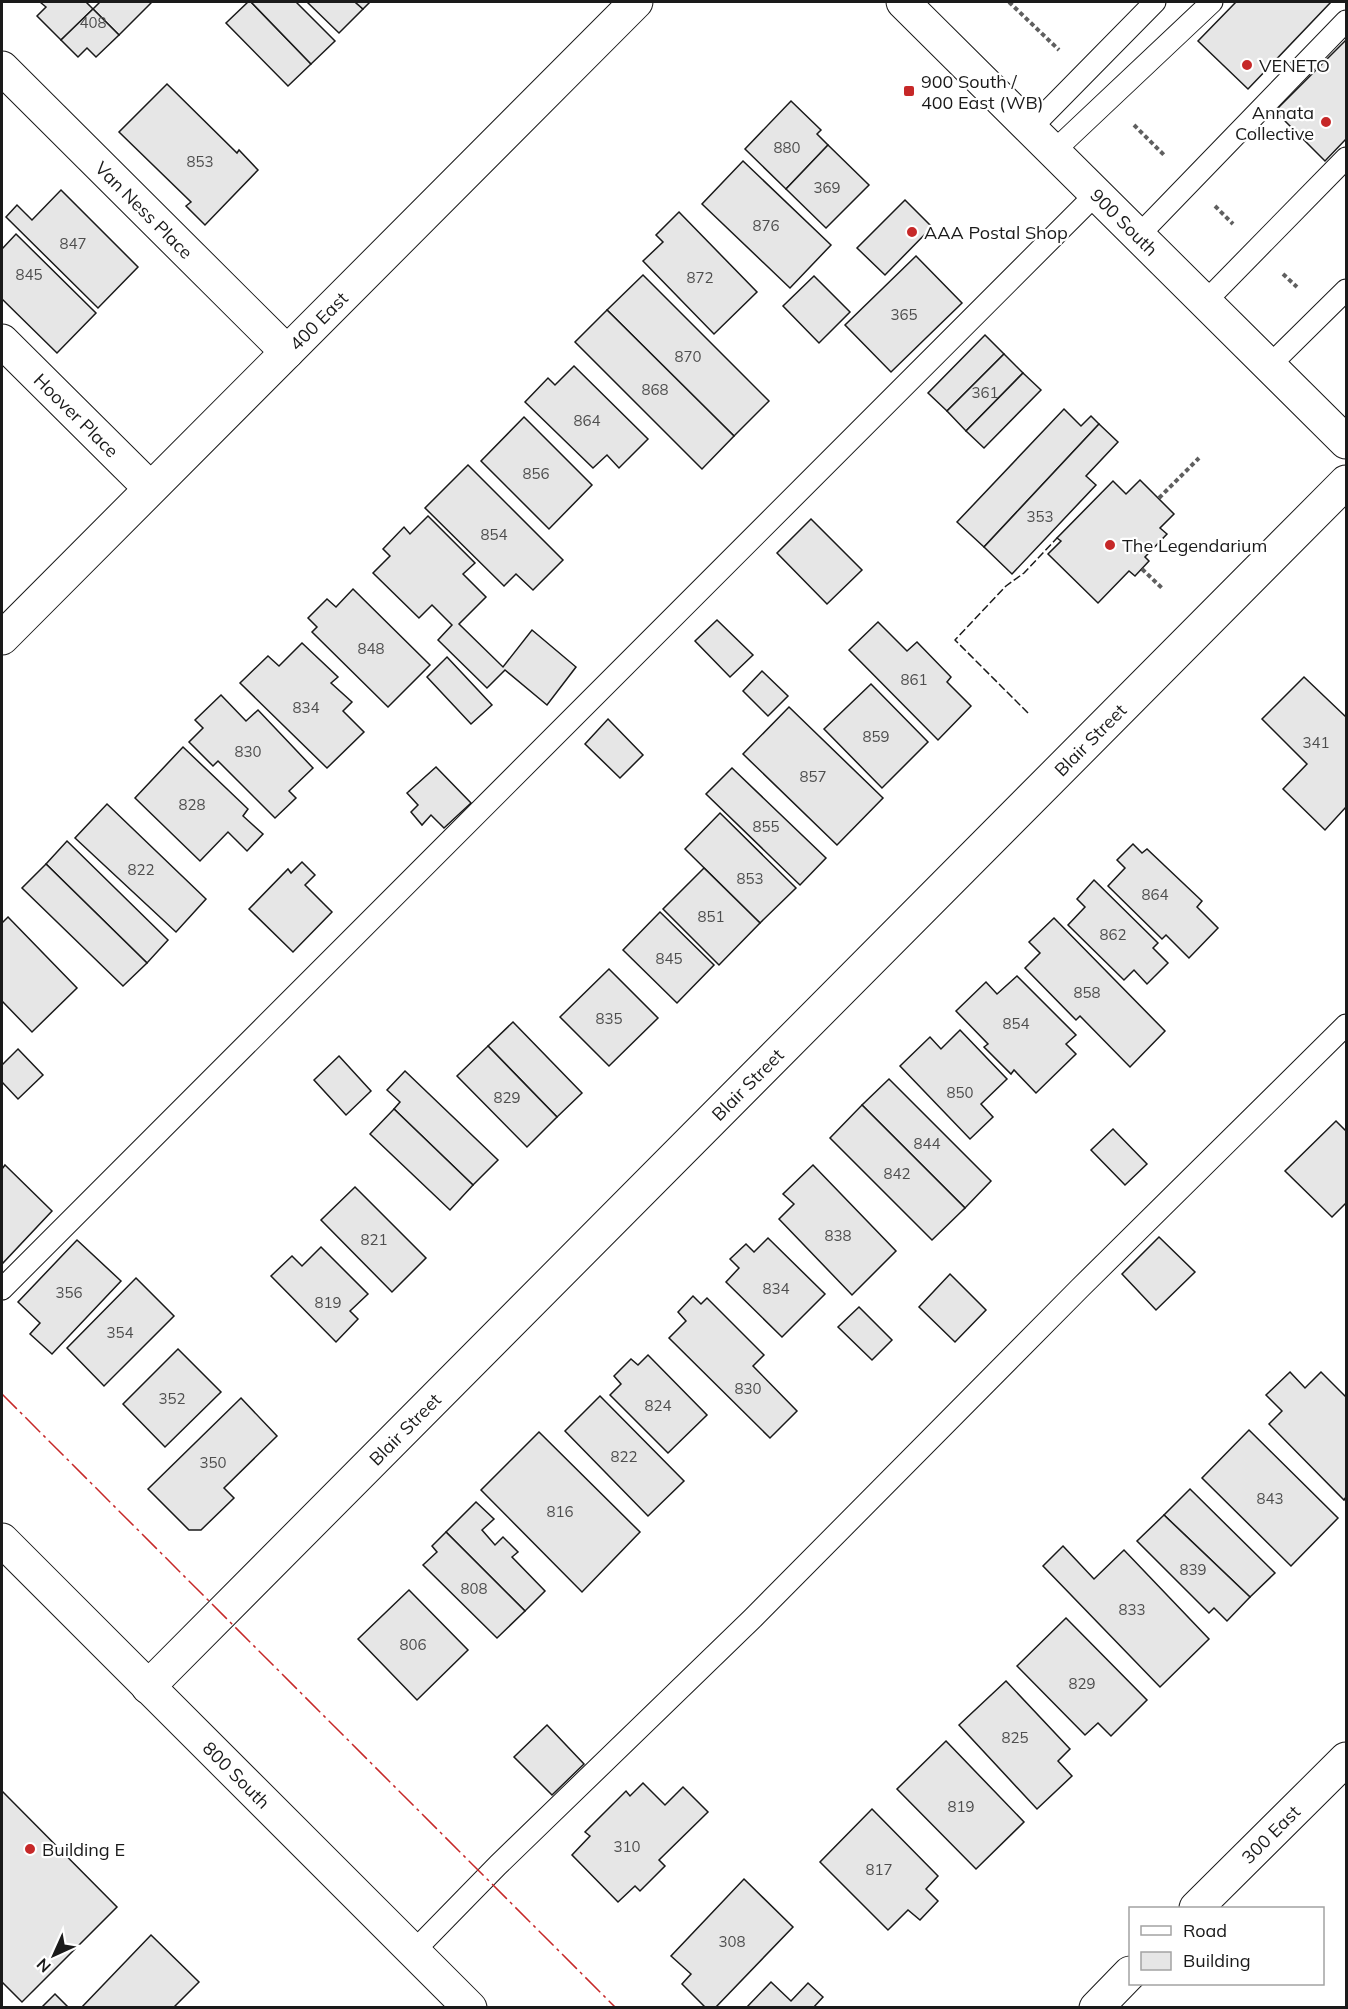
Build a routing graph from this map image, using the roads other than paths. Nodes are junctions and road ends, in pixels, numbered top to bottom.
1 (636, 2) edge
2 (903, 2) edge
3 (1155, 2) edge
4 (1212, 2) edge
5 (1347, 21) edge
6 (2, 68) edge
7 (1032, 128) junction
8 (1054, 151) junction
9 (1347, 158) edge
10 (1097, 193) junction
11 (1139, 235) junction
12 (1347, 290) edge
13 (1206, 301) junction
14 (2, 341) edge
15 (286, 352) junction
16 (1270, 365) junction
17 (1347, 442) edge
18 (1347, 482) edge
19 (150, 488) junction
20 (2, 638) edge
21 (1347, 1025) edge
22 (2, 1289) edge
23 (2, 1540) edge
24 (148, 1687) junction
25 (1347, 1759) edge
26 (1197, 1907) edge
27 (414, 1951) junction
28 (1129, 1975) edge
29 (470, 2007) edge
30 (1096, 2007) edge

1 - 15 street, 400 East
2 - 7 street, 900 South
3 - 7 lane
4 - 8 lane
5 - 11 lane
6 - 15 street, Van Ness Place
7 - 8 street, 900 South
8 - 10 street, 900 South
9 - 13 lane
10 - 11 street, 900 South
10 - 22 lane
11 - 13 street, 900 South
12 - 16 lane
13 - 16 street, 900 South
14 - 19 street, Hoover Place
15 - 19 street, 400 East
16 - 17 street, 900 South
18 - 24 street, Blair Street
19 - 20 street, 400 East
21 - 27 lane
23 - 24 street, 800 South
24 - 27 street, 800 South
25 - 26 street, 300 East
27 - 29 street, 800 South
28 - 30 street

